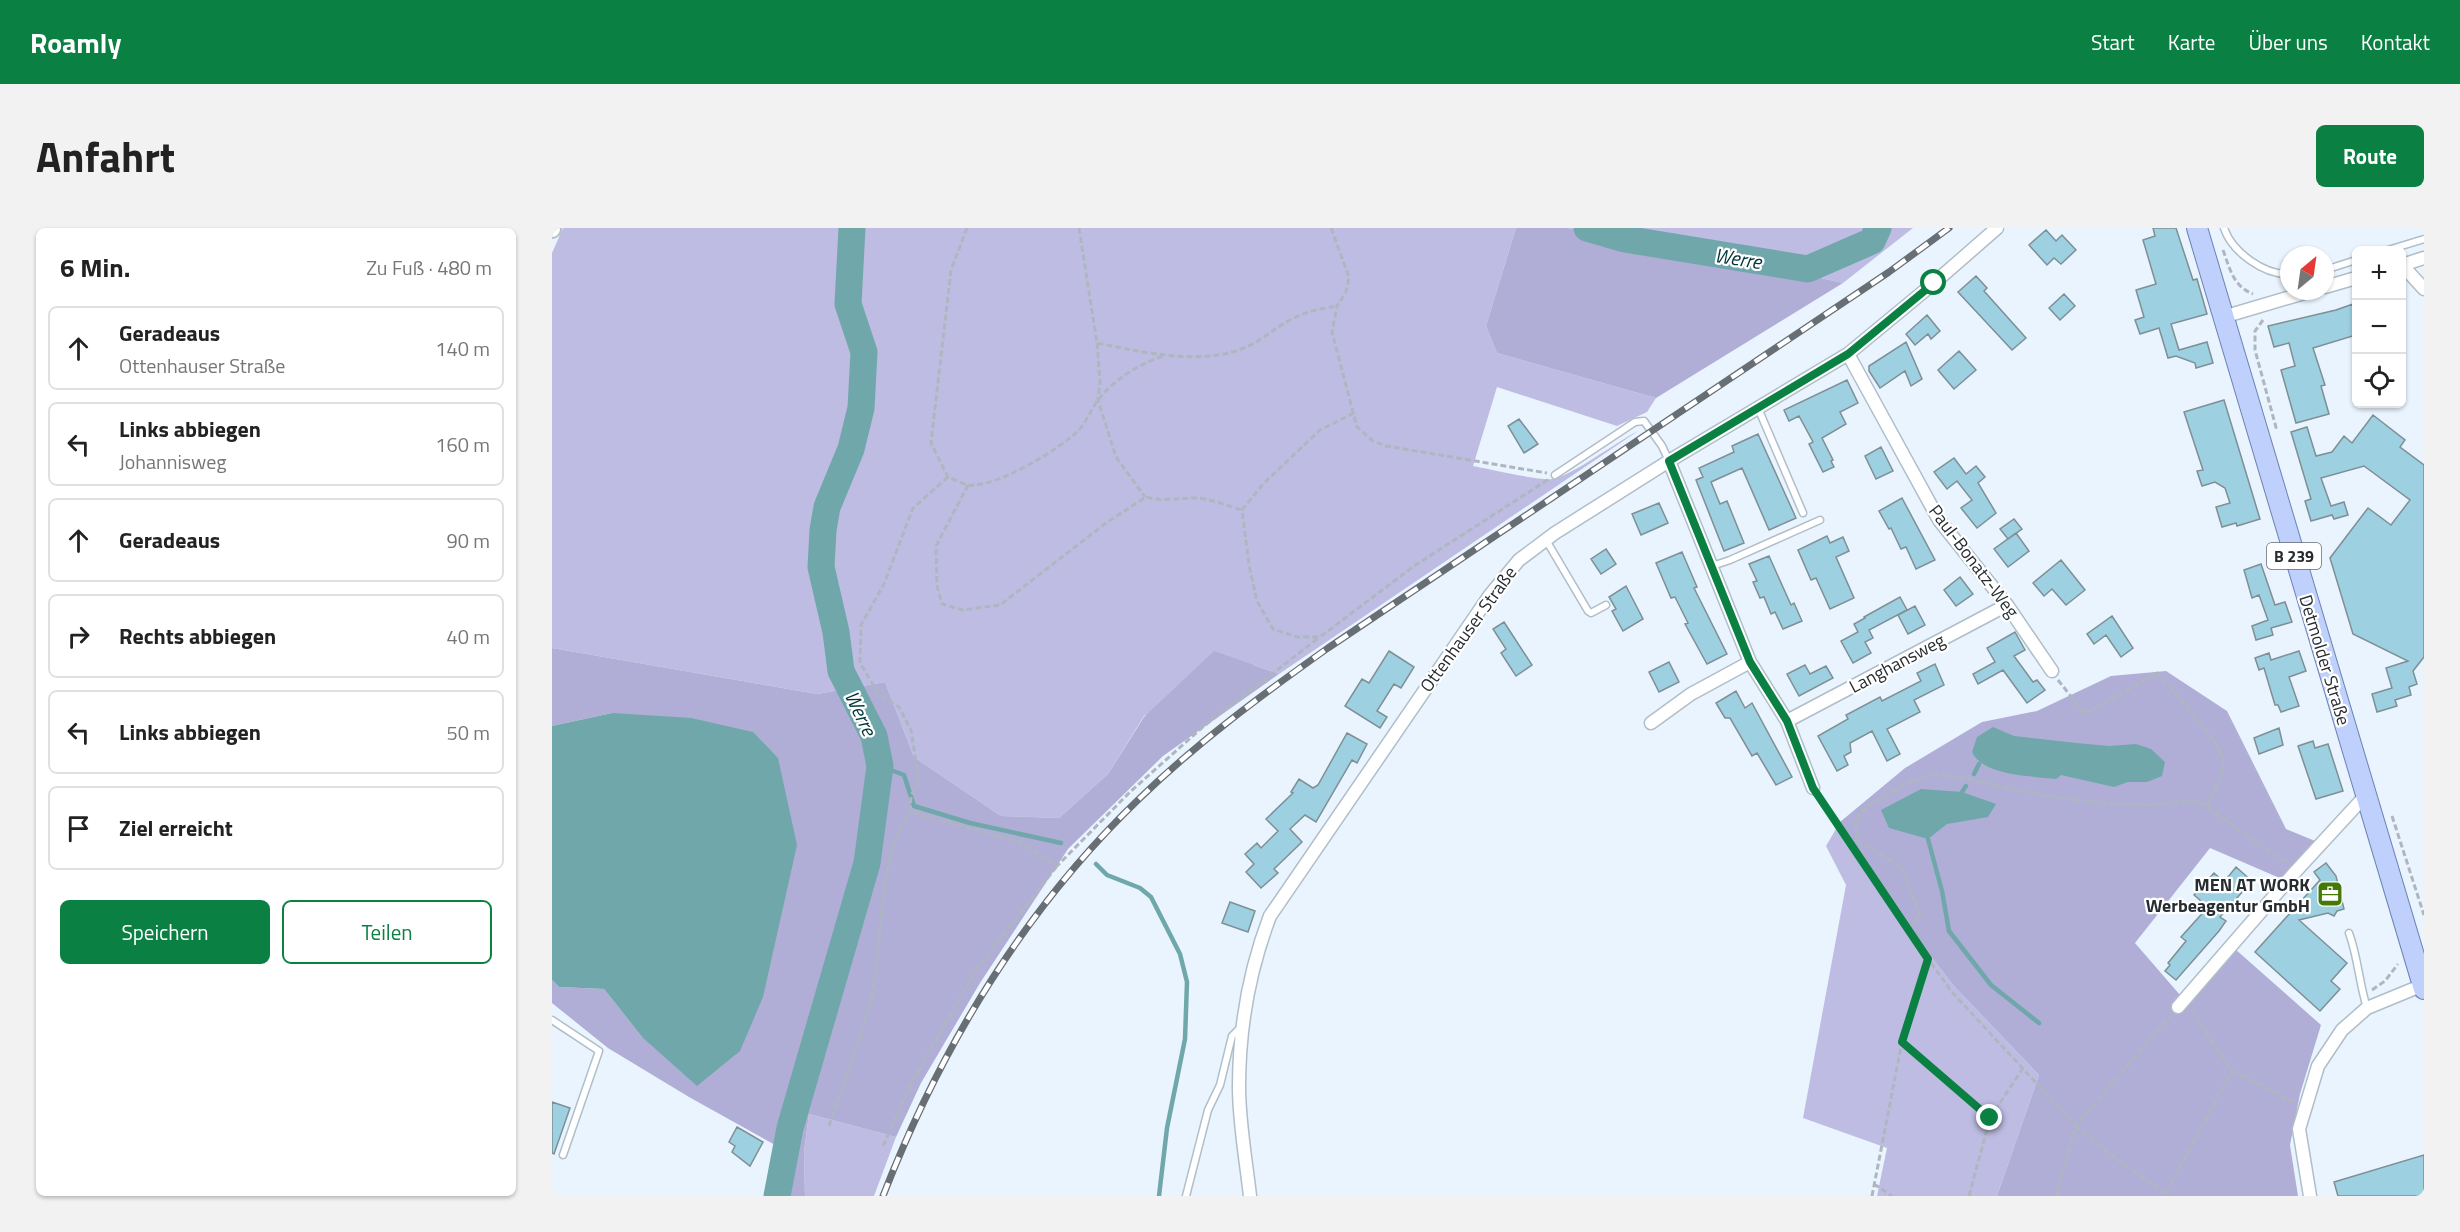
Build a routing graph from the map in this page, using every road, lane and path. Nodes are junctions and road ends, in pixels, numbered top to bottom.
1 (966, 228) edge
2 (1079, 228) edge
3 (1331, 228) edge
4 (1996, 228) edge
5 (2197, 228) edge
6 (2224, 228) edge
7 (2424, 240) edge
8 (2402, 246) edge
9 (2222, 247) dead end
10 (2424, 258) edge
11 (2352, 261) edge
12 (2406, 264) edge
13 (2334, 267) edge
14 (2406, 269) edge
15 (2280, 273) edge
16 (2352, 279) edge
17 (2334, 284) edge
18 (2424, 289) edge
19 (2280, 300) edge
20 (1337, 306) junction
21 (2258, 306) junction
22 (2223, 317) junction
23 (1097, 343) junction
24 (1848, 354) junction
25 (1163, 356) junction
26 (1098, 400) junction
27 (1758, 408) junction
28 (1354, 413) junction
29 (2279, 440) dead end
30 (1669, 461) junction
31 (1555, 475) junction
32 (948, 477) junction
33 (968, 485) junction
34 (1146, 497) junction
35 (1242, 510) junction
36 (1803, 513) dead end
37 (1820, 520) dead end
38 (1546, 540) junction
39 (1711, 566) junction
40 (1606, 605) dead end
41 (2007, 605) junction
42 (1320, 637) junction
43 (1750, 662) junction
44 (2052, 671) joint
45 (1787, 721) junction
46 (1651, 723) dead end
47 (1813, 788) joint
48 (2366, 795) junction
49 (2206, 807) junction
50 (910, 812) junction
51 (2390, 812) dead end
52 (1057, 866) junction
53 (2296, 871) junction
54 (2424, 915) edge
55 (1907, 929) junction
56 (2349, 933) dead end
57 (2411, 944) junction
58 (1928, 959) junction
59 (2424, 986) edge
60 (2365, 1002) junction
61 (2181, 1003) junction
62 (552, 1020) edge
63 (1242, 1027) junction
64 (1902, 1042) junction
65 (2023, 1068) junction
66 (2232, 1071) junction
67 (2305, 1108) junction
68 (1990, 1118) junction
69 (830, 1126) dead end
70 (2076, 1126) junction
71 (883, 1146) dead end
72 (563, 1155) dead end
73 (1874, 1184) junction
74 (2166, 1195) edge
75 (1186, 1196) edge
76 (1250, 1196) edge
77 (1872, 1196) edge
78 (1892, 1196) edge
79 (1969, 1196) edge
80 (2056, 1196) edge
81 (2310, 1196) edge

1 - 32 path
2 - 23 path
3 - 20 path
4 - 24 street, Ottenhauser Straße
5 - 22 main road, Detmolder Straße / B 239
6 - 15 lane
7 - 8 lane
9 - 21 path
10 - 12 street
11 - 13 lane
14 - 18 street
16 - 17 street
19 - 21 street
20 - 25 path
20 - 28 path
21 - 22 street
21 - 29 path
22 - 48 main road, Detmolder Straße / B 239
23 - 25 path
23 - 26 path
24 - 27 street, Ottenhauser Straße
24 - 41 street, Paul-Bonatz-Weg
25 - 26 path
26 - 33 path
26 - 34 path
27 - 30 street, Ottenhauser Straße
27 - 36 lane
28 - 31 path
28 - 35 path
30 - 31 lane
30 - 38 street, Ottenhauser Straße
30 - 39 street
31 - 42 path
32 - 33 path
32 - 50 path
33 - 34 path
34 - 35 path
35 - 42 path
37 - 39 lane
38 - 40 lane
38 - 63 street, Ottenhauser Straße
39 - 43 street
41 - 44 street, Paul-Bonatz-Weg
41 - 45 street, Langhansweg
42 - 52 path
43 - 45 street
43 - 46 street
44 - 49 path
45 - 47 street
47 - 55 path
48 - 53 street
48 - 57 main road, Detmolder Straße / B 239
49 - 53 path
49 - 55 path
50 - 52 path
50 - 69 path
51 - 54 path
52 - 71 path
53 - 61 street
55 - 58 path
56 - 60 lane
57 - 59 main road, Detmolder Straße / B 239
57 - 60 path
58 - 64 path
58 - 65 path
59 - 60 street
60 - 67 street
61 - 66 path
61 - 70 path
62 - 72 lane
63 - 75 lane
63 - 76 street, Ottenhauser Straße
64 - 68 path
64 - 73 path
65 - 68 path
65 - 70 path
66 - 67 path
66 - 74 path
67 - 81 street
68 - 79 path
70 - 74 path
70 - 80 path
73 - 77 path
73 - 78 path

